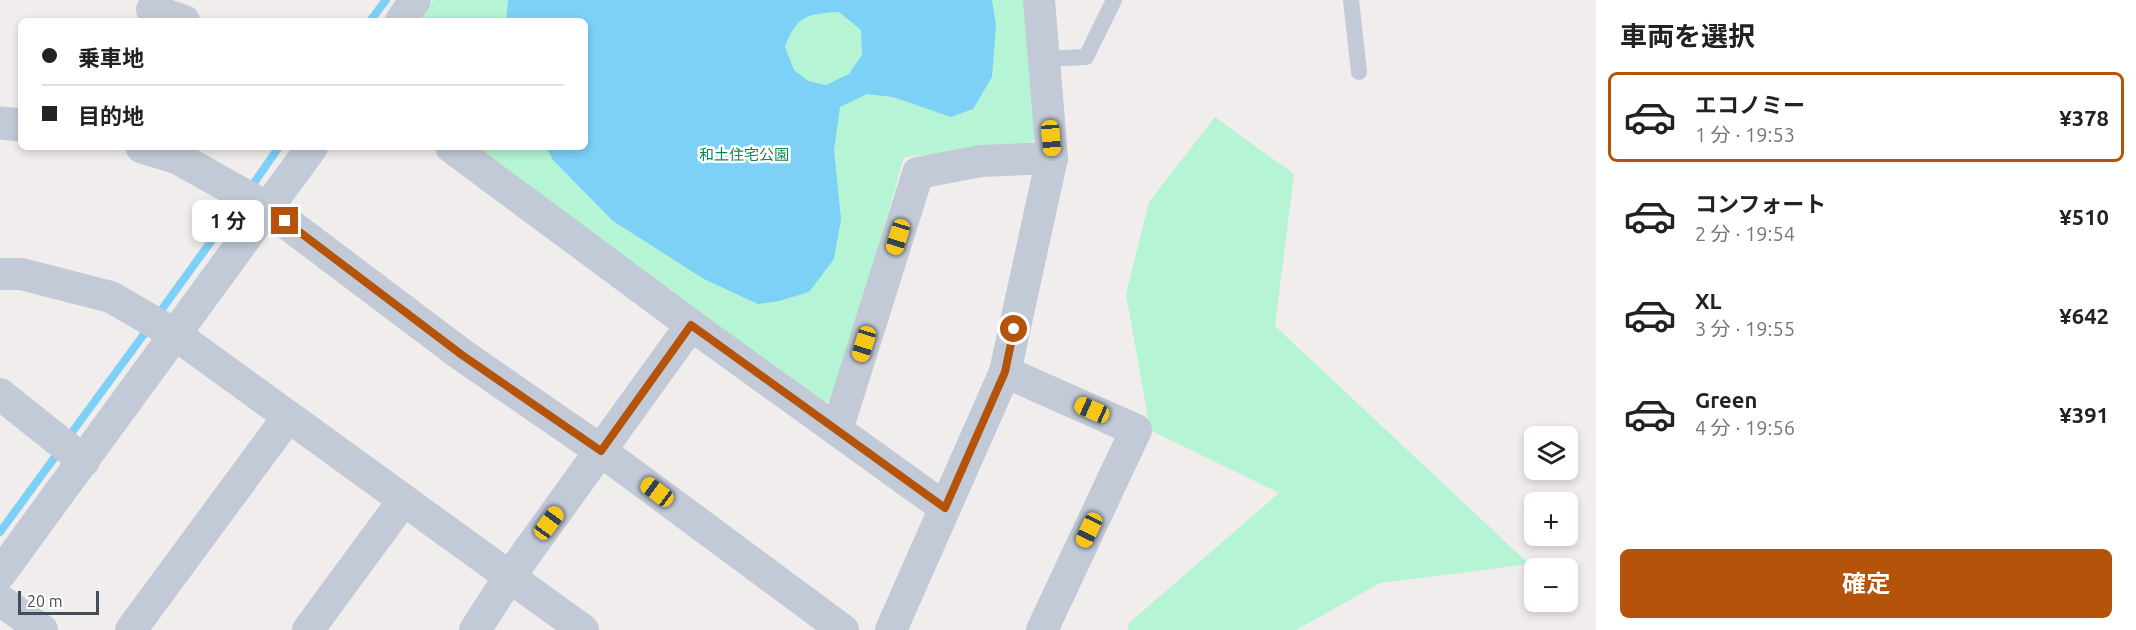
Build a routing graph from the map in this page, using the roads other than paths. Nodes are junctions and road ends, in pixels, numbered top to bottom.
1 (415, 0) edge
2 (1039, 0) edge
3 (1114, 0) edge
4 (1351, 0) edge
5 (150, 10) edge
6 (175, 18) edge
7 (403, 18) edge
8 (1044, 59) junction
9 (1359, 72) dead end
10 (0, 123) edge
11 (18, 125) edge
12 (152, 150) edge
13 (310, 150) edge
14 (455, 150) edge
15 (1052, 158) junction
16 (267, 208) junction
17 (0, 274) edge
18 (691, 325) junction
19 (176, 335) junction
20 (1005, 372) junction
21 (0, 393) edge
22 (288, 417) junction
23 (837, 430) junction
24 (601, 451) junction
25 (84, 461) junction
26 (403, 501) junction
27 (945, 508) junction
28 (0, 574) edge
29 (510, 576) junction
30 (0, 600) edge
31 (42, 630) edge
32 (131, 630) edge
33 (308, 630) edge
34 (475, 630) edge
35 (583, 630) edge
36 (843, 630) edge
37 (891, 630) edge
38 (1042, 630) edge

1 - 7 street
2 - 8 street
3 - 8 lane
4 - 9 lane
5 - 6 street
8 - 15 street
10 - 11 street
12 - 16 street
13 - 16 street
14 - 18 street
15 - 20 street
15 - 23 street
16 - 19 street
16 - 24 street
17 - 19 street
18 - 23 street
18 - 24 street
19 - 22 street
19 - 25 street
20 - 27 street
20 - 38 street
21 - 25 street
22 - 26 street
22 - 32 street
23 - 27 street
24 - 29 street
24 - 36 street
25 - 28 street
26 - 29 street
26 - 33 street
27 - 37 street
29 - 34 street
29 - 35 street
30 - 31 street

